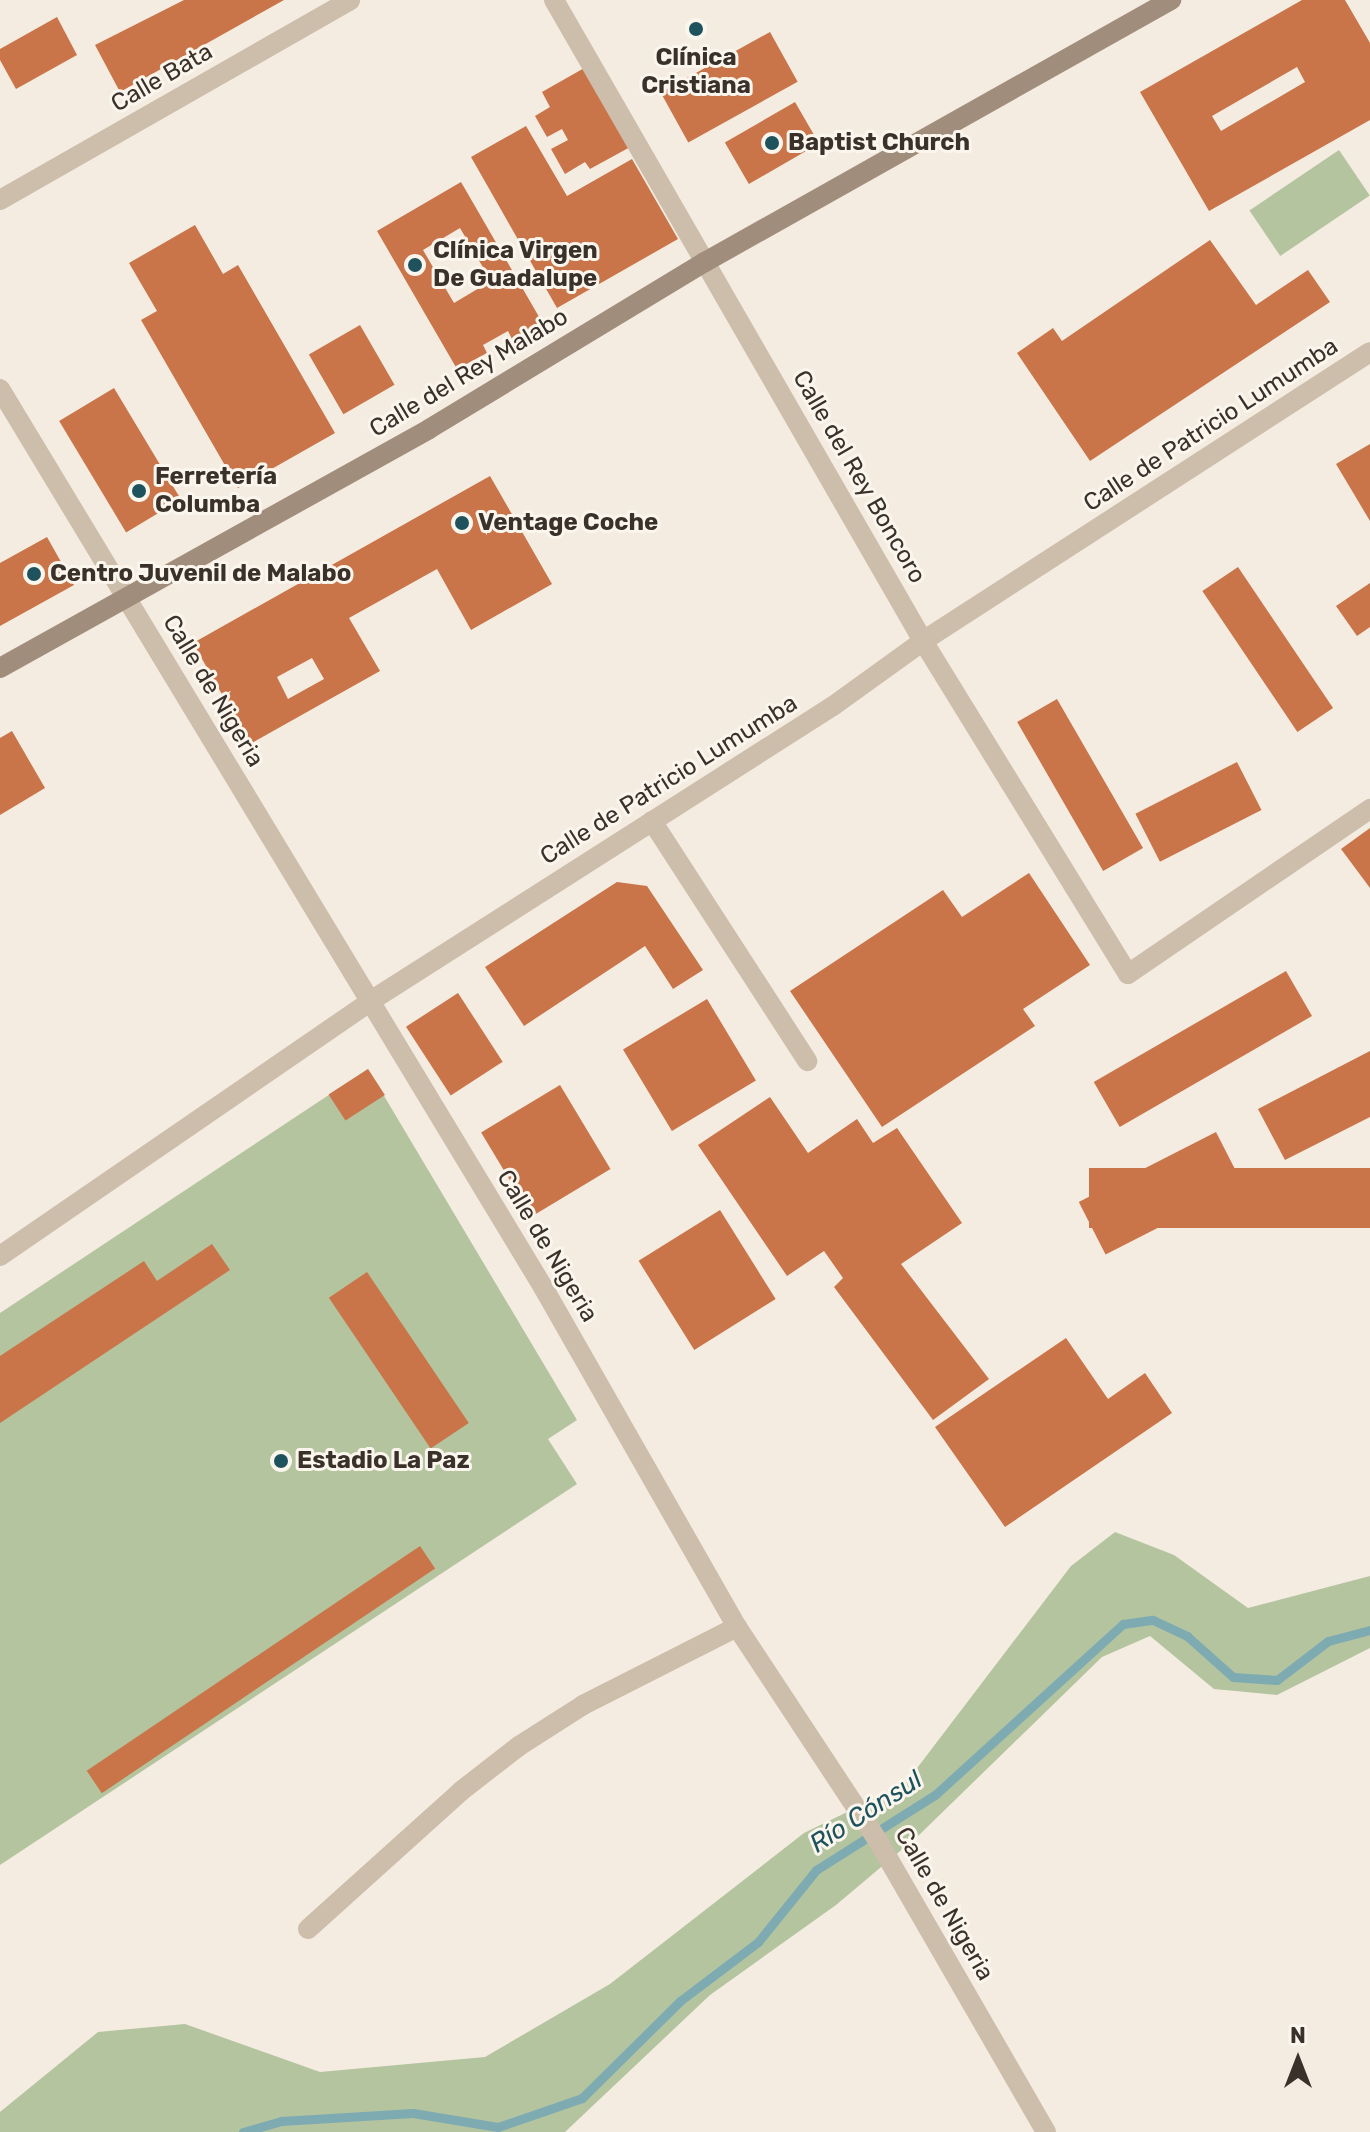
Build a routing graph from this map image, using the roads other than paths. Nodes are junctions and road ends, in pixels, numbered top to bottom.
1 (350, 0) edge
2 (554, 0) edge
3 (1171, 0) edge
4 (0, 200) edge
5 (705, 262) junction
6 (1370, 352) edge
7 (0, 389) edge
8 (127, 598) junction
9 (923, 641) junction
10 (0, 668) edge
11 (1370, 809) edge
12 (652, 821) junction
13 (369, 1002) junction
14 (807, 1061) dead end
15 (0, 1256) edge
16 (737, 1627) junction
17 (308, 1929) dead end
18 (1046, 2132) edge

1 - 4 street, Calle Bata
2 - 5 street, Calle del Rey Boncoro
3 - 5 main road, Calle del Rey Malabo
5 - 8 main road, Calle del Rey Malabo
5 - 9 street, Calle del Rey Boncoro
6 - 9 street, Calle de Patricio Lumumba
7 - 8 street, Calle de Nigeria
8 - 10 main road, Calle del Rey Malabo
8 - 13 street, Calle de Nigeria
9 - 11 street, Calle del Rey Boncoro
9 - 12 street, Calle de Patricio Lumumba
12 - 13 street, Calle de Patricio Lumumba
12 - 14 street
13 - 15 street, Calle de Patricio Lumumba
13 - 16 street, Calle de Nigeria
16 - 17 street
16 - 18 street, Calle de Nigeria

